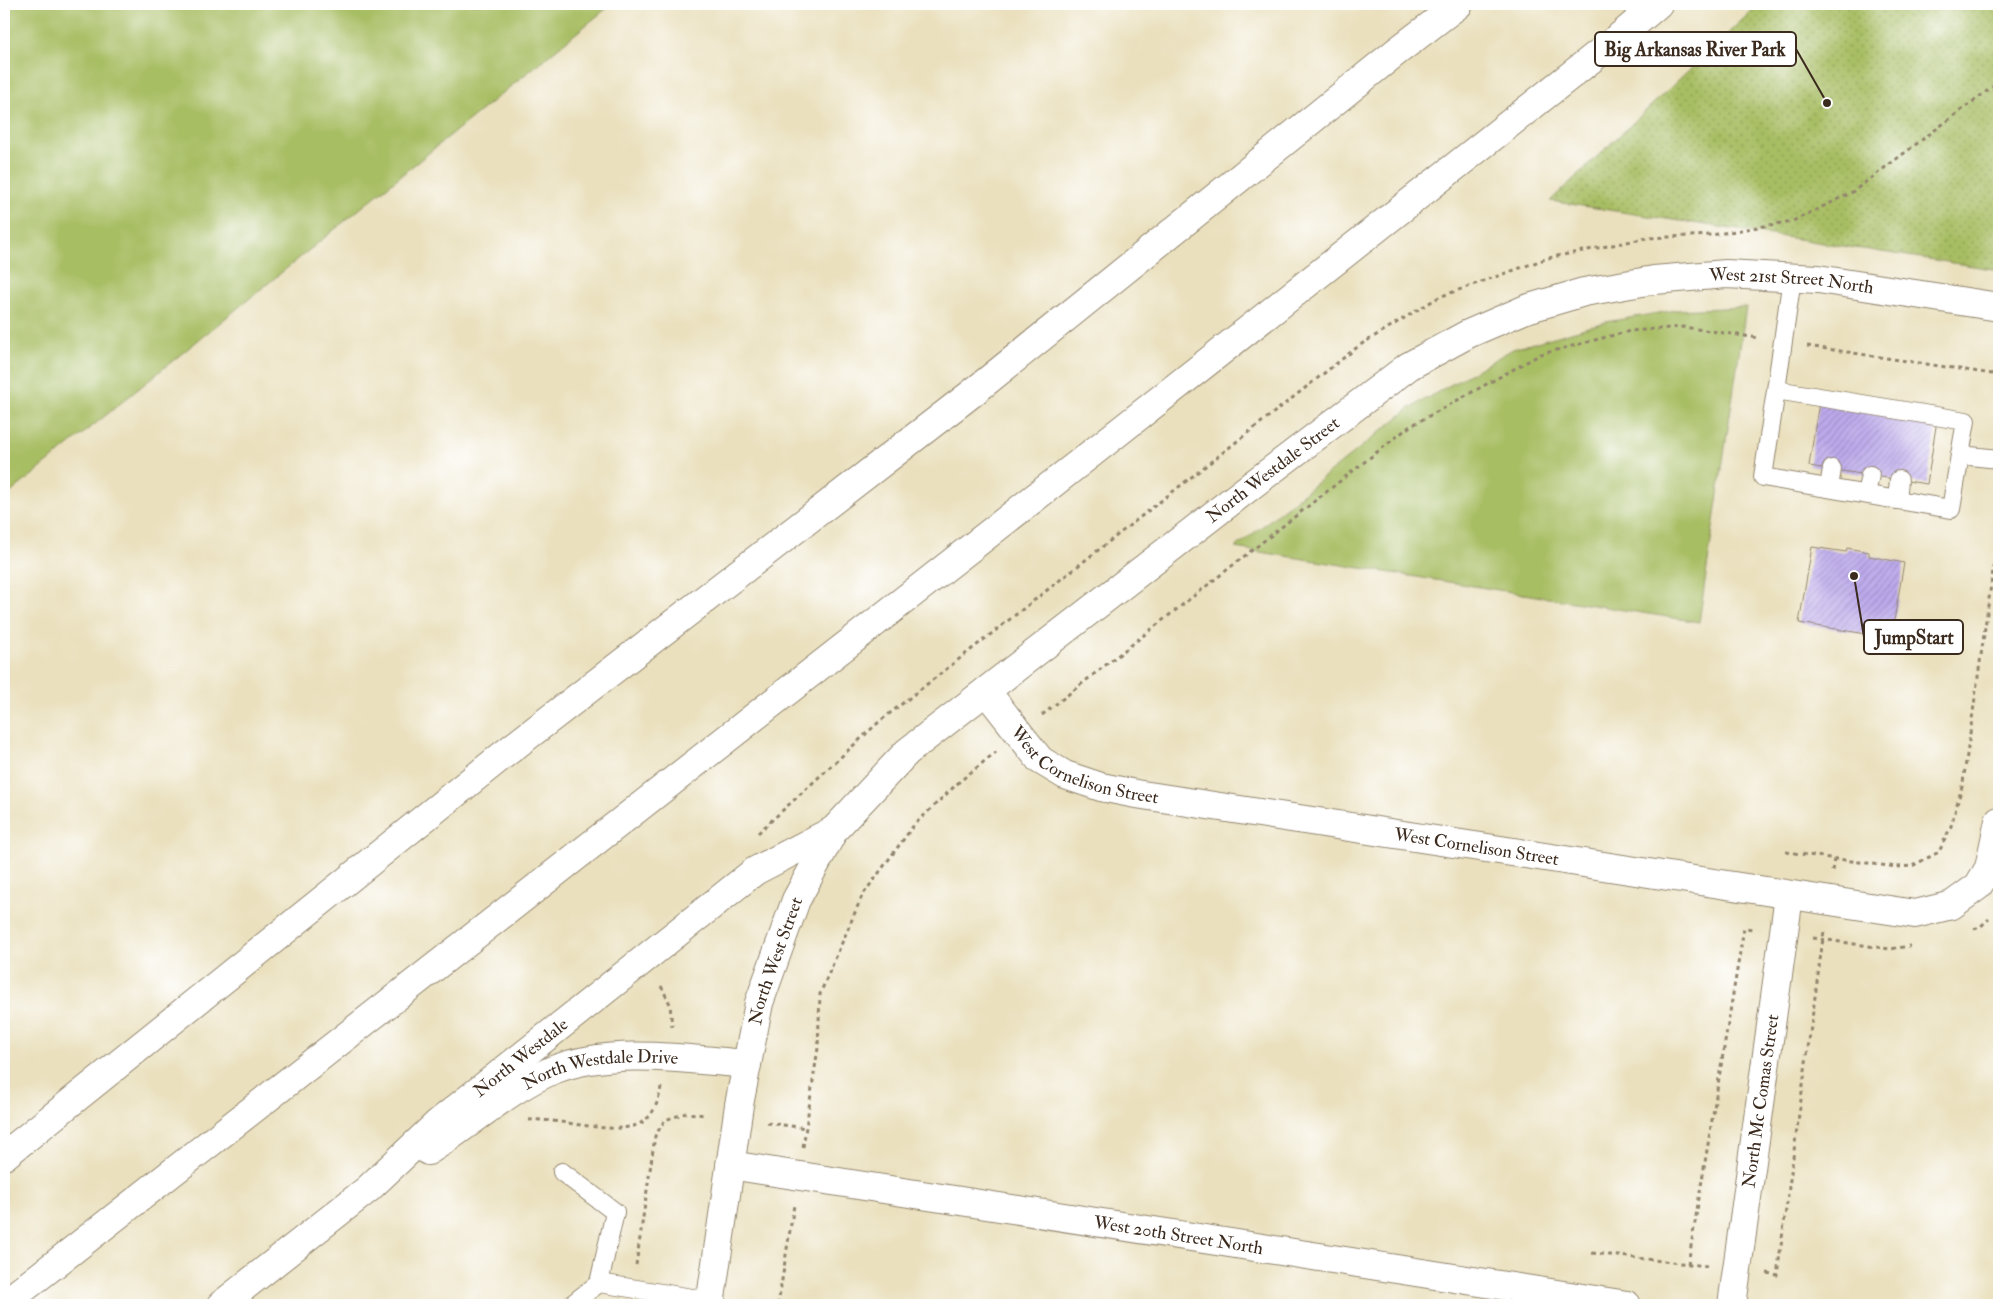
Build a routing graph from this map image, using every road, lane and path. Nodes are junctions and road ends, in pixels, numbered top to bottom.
1 (1459, 4) edge
2 (1658, 4) edge
3 (1792, 278) junction
4 (1584, 292) joint
5 (1999, 307) edge
6 (1783, 342) junction
7 (1999, 375) edge
8 (1776, 390) junction
9 (1960, 455) junction
10 (1999, 459) edge
11 (1832, 470) dead end
12 (1870, 475) dead end
13 (1899, 480) dead end
14 (1829, 487) junction
15 (1866, 494) junction
16 (1897, 500) junction
17 (1999, 528) edge
18 (986, 691) junction
19 (1019, 733) junction
20 (1999, 821) edge
21 (834, 830) junction
22 (1786, 852) dead end
23 (1789, 896) junction
24 (746, 1064) junction
25 (686, 1113) dead end
26 (4, 1156) edge
27 (730, 1165) junction
28 (562, 1172) dead end
29 (798, 1176) junction
30 (368, 1189) junction
31 (599, 1283) junction
32 (632, 1288) junction
33 (710, 1303) edge
34 (4, 1304) edge
35 (221, 1305) edge
36 (571, 1305) edge
37 (778, 1305) edge
38 (1626, 1305) edge
39 (1732, 1305) edge

1 - 26 main road
2 - 34 main road
3 - 4 main road, West 21st Street North
3 - 5 main road, West 21st Street North
3 - 6 lane
4 - 18 main road, North Westdale Street
6 - 7 path
6 - 8 lane
6 - 19 path
8 - 9 lane
8 - 14 lane
9 - 10 lane
9 - 16 lane
11 - 14 lane
12 - 15 lane
13 - 16 lane
14 - 15 lane
15 - 16 lane
17 - 22 path
18 - 19 main road, West Cornelison Street
18 - 21 main road, North West Street
19 - 23 main road, West Cornelison Street
19 - 29 path
20 - 23 main road, West Cornelison Street
21 - 24 main road, North West Street
21 - 30 main road, North Westdale
23 - 39 main road, North Mc Comas Street
24 - 27 main road, North West Street
24 - 30 main road, North Westdale Drive
25 - 32 path
27 - 29 main road, West 20th Street North
27 - 33 main road, North West Street
28 - 31 lane
29 - 37 path
29 - 38 main road, West 20th Street North
30 - 35 main road, North Westdale
31 - 32 lane
31 - 36 lane
32 - 33 lane

